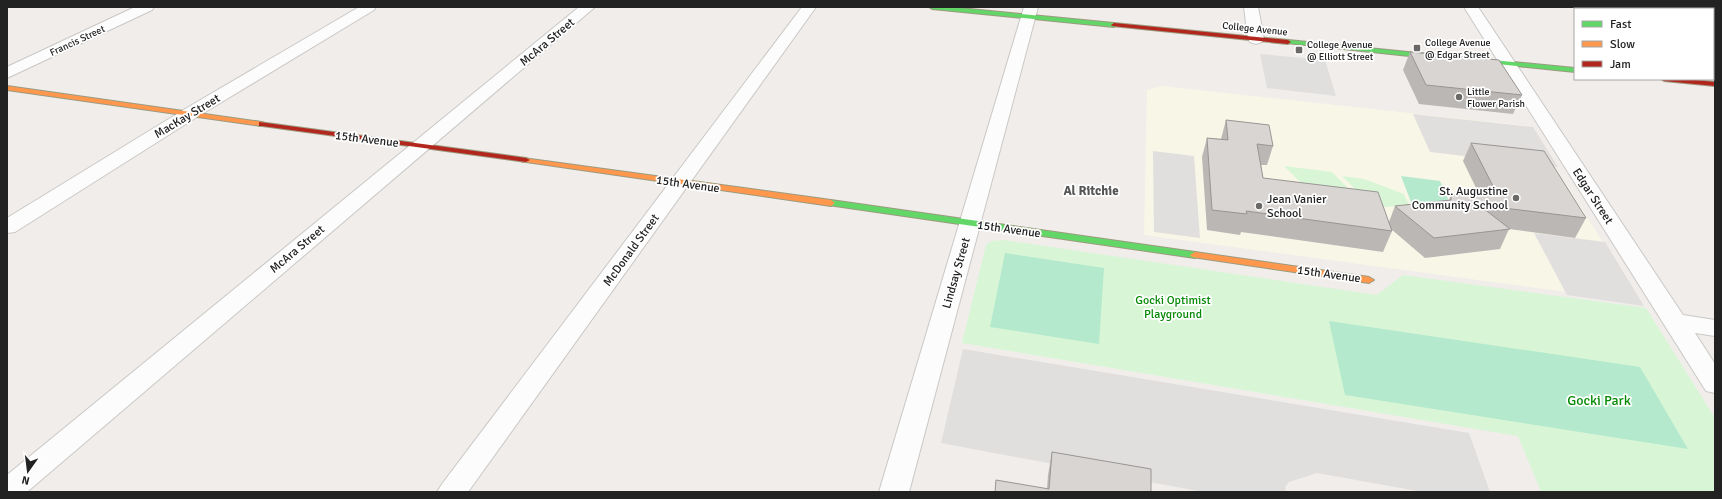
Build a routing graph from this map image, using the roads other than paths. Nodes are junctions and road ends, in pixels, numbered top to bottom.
1 (148, 7) edge
2 (369, 7) edge
3 (588, 7) edge
4 (809, 7) edge
5 (932, 7) edge
6 (1251, 7) edge
7 (1471, 7) edge
8 (1030, 12) edge
9 (1256, 39) junction
10 (1447, 58) edge
11 (1462, 59) edge
12 (1509, 64) junction
13 (1574, 70) edge
14 (7, 73) edge
15 (1674, 80) edge
16 (1715, 84) edge
17 (7, 88) edge
18 (191, 113) junction
19 (422, 146) junction
20 (680, 183) junction
21 (970, 223) junction
22 (7, 227) edge
23 (1369, 280) dead end
24 (1675, 322) junction
25 (1715, 328) edge
26 (1715, 384) edge
27 (7, 492) edge
28 (452, 492) edge
29 (894, 492) edge

1 - 14 street, Francis Street
2 - 18 street, MacKay Street
3 - 19 street, McAra Street
4 - 20 street, McDonald Street
5 - 8 street, College Avenue
6 - 9 street
7 - 12 street, Edgar Street
8 - 9 street, College Avenue
8 - 21 street, Lindsay Street
9 - 10 street, College Avenue
11 - 12 street
12 - 13 street
12 - 24 street, Edgar Street
15 - 16 street
17 - 18 street, 15th Avenue
18 - 19 street, 15th Avenue
18 - 22 street, MacKay Street
19 - 20 street, 15th Avenue
19 - 27 street, McAra Street
20 - 21 street, 15th Avenue
20 - 28 street, McDonald Street
21 - 23 street, 15th Avenue
21 - 29 street, Lindsay Street
24 - 25 street
24 - 26 street, Edgar Street

